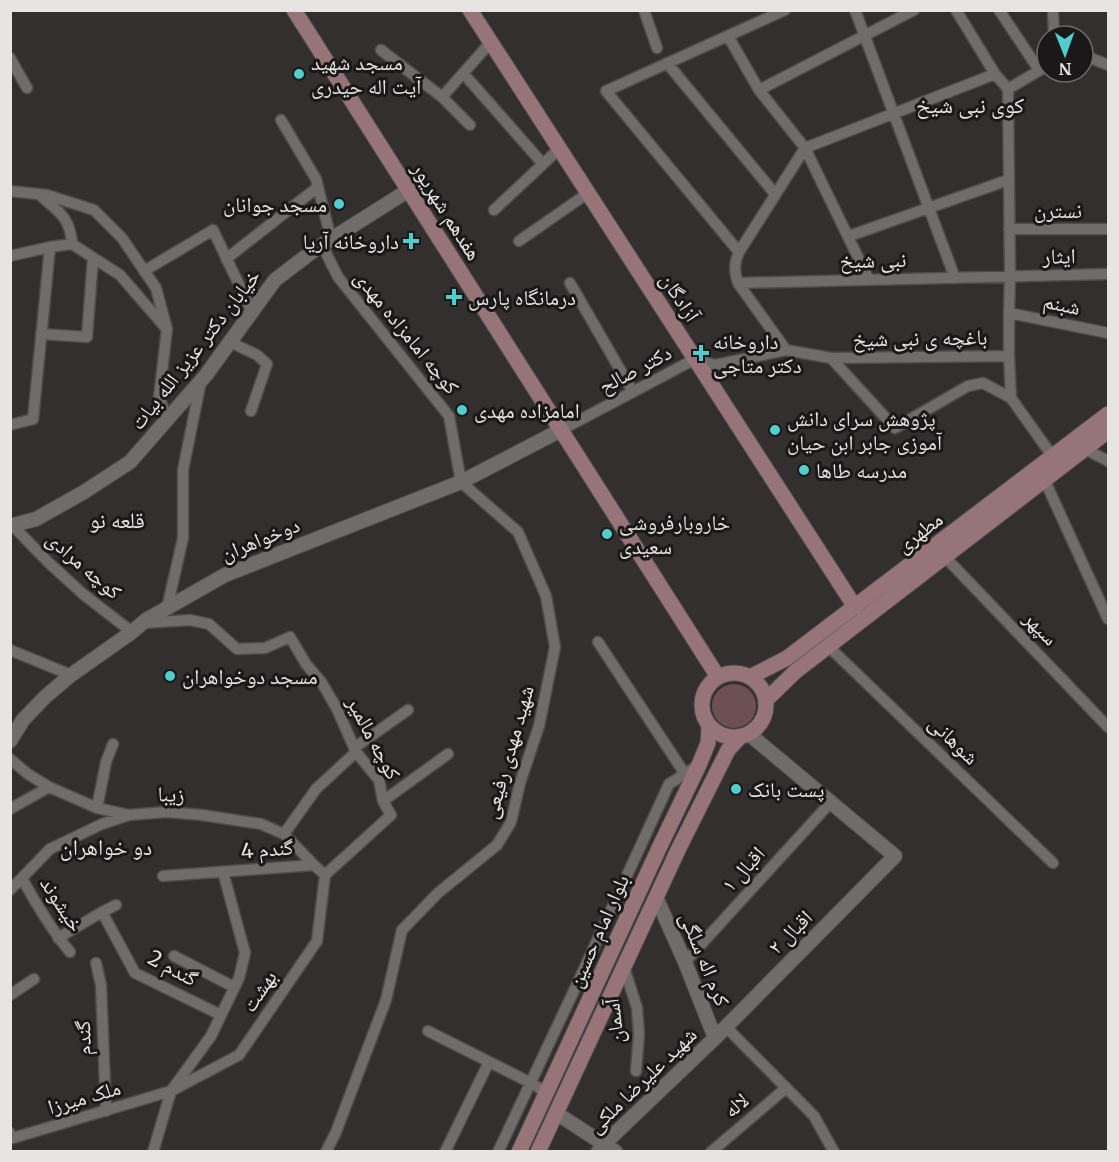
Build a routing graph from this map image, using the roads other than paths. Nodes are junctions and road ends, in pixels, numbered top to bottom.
1 (294, 10) edge
2 (470, 10) edge
3 (644, 10) edge
4 (785, 10) edge
5 (855, 10) edge
6 (914, 10) edge
7 (956, 10) edge
8 (999, 10) edge
9 (864, 35) junction
10 (728, 36) junction
11 (490, 43) junction
12 (657, 48) dead end
13 (381, 50) dead end
14 (1035, 57) edge
15 (10, 58) edge
16 (667, 63) junction
17 (463, 73) junction
18 (1035, 73) edge
19 (995, 74) junction
20 (27, 88) dead end
21 (1008, 89) junction
22 (759, 90) junction
23 (442, 97) junction
24 (894, 114) junction
25 (281, 120) dead end
26 (470, 125) dead end
27 (805, 148) junction
28 (559, 149) junction
29 (543, 164) junction
30 (1008, 180) junction
31 (318, 187) junction
32 (409, 190) junction
33 (10, 191) edge
34 (588, 193) junction
35 (39, 194) junction
36 (775, 194) junction
37 (930, 207) junction
38 (494, 210) dead end
39 (1009, 229) junction
40 (1108, 229) edge
41 (849, 236) junction
42 (519, 241) dead end
43 (327, 242) junction
44 (72, 244) junction
45 (50, 247) junction
46 (739, 252) junction
47 (10, 256) edge
48 (93, 258) junction
49 (226, 259) junction
50 (144, 271) junction
51 (1108, 274) edge
52 (1010, 276) junction
53 (955, 278) junction
54 (869, 280) junction
55 (570, 283) dead end
56 (738, 283) junction
57 (252, 312) junction
58 (1008, 313) junction
59 (167, 329) junction
60 (1108, 333) edge
61 (41, 334) junction
62 (230, 342) junction
63 (786, 350) junction
64 (1009, 356) junction
65 (831, 358) junction
66 (695, 359) junction
67 (201, 381) junction
68 (633, 392) junction
69 (1011, 398) junction
70 (251, 411) dead end
71 (1108, 414) edge
72 (168, 420) junction
73 (10, 425) edge
74 (561, 430) junction
75 (1108, 431) edge
76 (1085, 449) junction
77 (1053, 457) junction
78 (1108, 461) edge
79 (1045, 481) junction
80 (461, 482) junction
81 (12, 526) edge
82 (945, 557) junction
83 (855, 607) junction
84 (167, 608) junction
85 (1108, 619) edge
86 (137, 628) junction
87 (598, 642) dead end
88 (828, 646) junction
89 (10, 650) edge
90 (71, 675) junction
91 (718, 677) junction
92 (750, 677) junction
93 (766, 700) junction
94 (408, 710) dead end
95 (709, 727) junction
96 (1108, 727) edge
97 (744, 736) junction
98 (11, 740) edge
99 (113, 744) dead end
100 (355, 750) junction
101 (448, 754) dead end
102 (10, 759) edge
103 (699, 765) junction
104 (685, 774) junction
105 (49, 787) junction
106 (384, 801) junction
107 (830, 802) junction
108 (97, 808) junction
109 (10, 809) edge
110 (129, 815) junction
111 (284, 834) junction
112 (1053, 862) dead end
113 (314, 865) junction
114 (223, 872) junction
115 (325, 874) junction
116 (163, 876) dead end
117 (22, 878) junction
118 (10, 891) edge
119 (656, 897) junction
120 (116, 905) dead end
121 (102, 912) junction
122 (58, 938) junction
123 (70, 952) dead end
124 (174, 956) dead end
125 (685, 962) junction
126 (96, 963) dead end
127 (624, 967) junction
128 (34, 979) dead end
129 (234, 987) junction
130 (10, 995) edge
131 (221, 1015) junction
132 (726, 1027) junction
133 (428, 1031) dead end
134 (715, 1038) junction
135 (489, 1062) junction
136 (636, 1071) dead end
137 (531, 1083) junction
138 (786, 1088) junction
139 (171, 1091) junction
140 (547, 1093) junction
141 (106, 1112) junction
142 (556, 1113) junction
143 (10, 1133) edge
144 (606, 1149) edge
145 (153, 1152) edge
146 (326, 1152) edge
147 (445, 1152) edge
148 (498, 1152) edge
149 (519, 1152) edge
150 (538, 1152) edge
151 (711, 1152) edge
152 (834, 1152) edge

1 - 32 main road, هفدهم شهریور
2 - 11 main road, آزادگان
3 - 12 street
4 - 10 street
5 - 9 street
6 - 9 street
7 - 19 street
8 - 14 street
9 - 22 street
9 - 24 street
10 - 16 street
10 - 22 street
11 - 17 street
11 - 28 main road, آزادگان
13 - 23 street
15 - 20 street
16 - 36 street
16 - 46 street
17 - 23 street
17 - 29 street
18 - 21 street
19 - 21 street
19 - 24 street
21 - 30 street
22 - 27 street
23 - 26 street
24 - 27 street
24 - 37 street
25 - 31 street, کوچه امامزاده مهدی
27 - 36 street
27 - 41 street
28 - 29 street
28 - 34 main road, آزادگان
29 - 38 street
30 - 37 street
30 - 39 street
31 - 43 street, کوچه امامزاده مهدی
31 - 49 street
32 - 43 street, خیابان دکتر عزیز الله بیات
32 - 74 main road, هفدهم شهریور
33 - 35 street
34 - 42 street
34 - 66 main road, آزادگان
35 - 44 street
35 - 50 street
36 - 46 street
37 - 41 street
37 - 53 street
39 - 40 street, نسترن
39 - 52 street
41 - 54 street
43 - 57 street, خیابان دکتر عزیز الله بیات
43 - 80 street, کوچه امامزاده مهدی
44 - 45 street
44 - 48 street
45 - 47 street
45 - 61 street
46 - 56 street
48 - 59 street
48 - 61 street
49 - 50 street
49 - 57 street
50 - 59 street
51 - 52 street, ایثار
52 - 53 street, نبی شیخ
52 - 58 street
53 - 54 street, نبی شیخ
54 - 56 street, نبی شیخ
55 - 68 street
56 - 63 street
57 - 62 street, خیابان دکتر عزیز الله بیات
58 - 60 street, شبنم
58 - 64 street
59 - 72 street
61 - 73 street
62 - 67 street, خیابان دکتر عزیز الله بیات
62 - 70 street
63 - 65 street, باغچه ی نبی شیخ
63 - 66 street
64 - 65 street, باغچه ی نبی شیخ
64 - 69 street
65 - 69 street
66 - 68 street, دکتر صالح
66 - 83 main road, آزادگان
67 - 72 street, خیابان دکتر عزیز الله بیات
67 - 84 street
68 - 74 street, دکتر صالح
69 - 77 street
71 - 77 main road, مطهری
72 - 81 street, خیابان دکتر عزیز الله بیات
74 - 80 street, دوخواهران
74 - 91 main road, هفدهم شهریور
75 - 76 main road, مطهری
76 - 78 street
76 - 79 main road, مطهری
77 - 83 main road, مطهری
79 - 82 main road, مطهری
79 - 85 street
80 - 84 street, دوخواهران
80 - 146 street, شهید مهدی رفیعی
81 - 86 street, کوچه مرادی
82 - 88 main road, مطهری
82 - 96 street, سپهر
83 - 92 main road, مطهری
84 - 86 street, دوخواهران
86 - 90 street, دوخواهران
86 - 100 street, کوچه مالمیر
87 - 104 street
88 - 93 main road, مطهری
88 - 112 street, شوهانی
89 - 90 street
90 - 98 street, دوخواهران
91 - 92 main road
91 - 95 main road
92 - 93 main road
93 - 97 main road
94 - 100 street
95 - 97 main road
95 - 103 main road, بلوار امام حسین
97 - 107 street
97 - 119 main road, بلوار امام حسین
99 - 108 street
100 - 106 street, کوچه مالمیر
100 - 111 street
101 - 106 street
102 - 105 street, زیبا
103 - 104 street
103 - 140 main road, بلوار امام حسین
104 - 137 street
105 - 108 street, زیبا
105 - 109 street
106 - 115 street, کوچه مالمیر
107 - 125 street, اقبال ۱
107 - 132 street, اقبال ۲
108 - 110 street, زیبا
110 - 111 street, زیبا
110 - 117 street
111 - 113 street, زیبا
113 - 114 street, گندم 4
113 - 115 street, زیبا
114 - 116 street, گندم 4
114 - 129 street
115 - 139 street, بهشت
117 - 118 street
117 - 122 street, خیشوند
119 - 125 street, کرم اله سلگی
119 - 127 main road, بلوار امام حسین
120 - 121 street
121 - 122 street
121 - 131 street, گندم 2
122 - 123 street, خیشوند
124 - 129 street
125 - 134 street, کرم اله سلگی
126 - 141 street, گندم
127 - 136 street, آسمان
127 - 142 main road, بلوار امام حسین
128 - 130 street
129 - 131 street
131 - 139 street
132 - 134 street, اقبال ۲
132 - 138 street
133 - 135 street
134 - 144 street, شهید علیرضا ملکی
135 - 137 street
135 - 147 street
137 - 140 street
137 - 148 street
138 - 151 street, لاله
138 - 152 street
139 - 141 street, ملک میرزا
139 - 145 street
140 - 149 main road, بلوار امام حسین
141 - 143 street, ملک میرزا
142 - 144 street
142 - 150 main road, بلوار امام حسین

